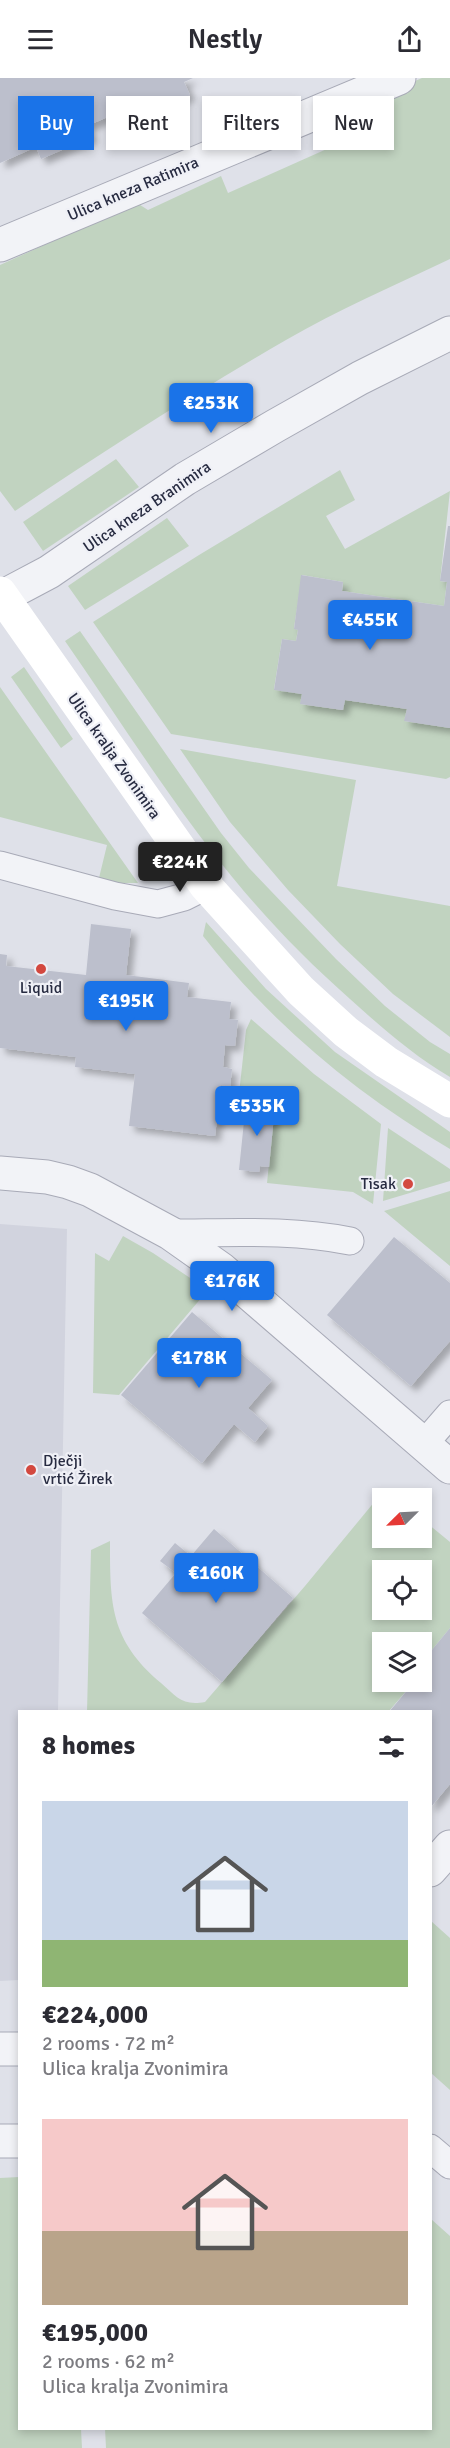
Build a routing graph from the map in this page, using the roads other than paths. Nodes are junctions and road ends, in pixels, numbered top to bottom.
1 (399, 78) edge
2 (0, 245) edge
3 (450, 333) edge
4 (1, 596) edge
5 (0, 865) edge
6 (206, 886) junction
7 (450, 1101) edge
8 (0, 1173) edge
9 (170, 1233) junction
10 (350, 1241) dead end
11 (450, 1414) edge
12 (424, 1444) junction
13 (450, 1467) edge
14 (450, 1847) edge
15 (432, 1868) edge
16 (0, 2049) edge
17 (18, 2049) edge
18 (0, 2141) edge
19 (18, 2141) edge
20 (432, 2150) edge
21 (450, 2165) edge

1 - 2 street, Ulica kneza Ratimira
3 - 4 street, Ulica kneza Branimira
4 - 6 main road, Ulica kralja Zvonimira
5 - 6 lane
6 - 7 main road, Ulica kralja Zvonimira
8 - 9 street
9 - 10 lane
9 - 12 street
11 - 12 lane
12 - 13 street
14 - 15 street
16 - 17 street
18 - 19 street
20 - 21 lane

